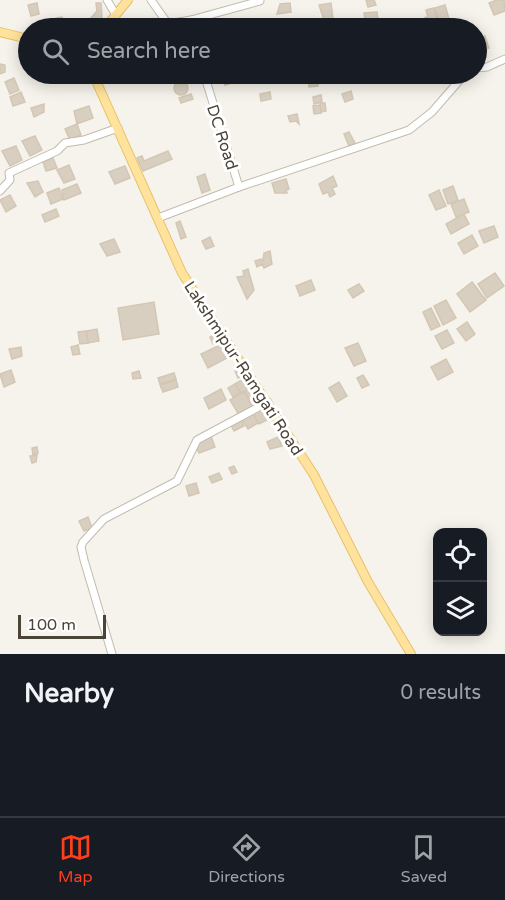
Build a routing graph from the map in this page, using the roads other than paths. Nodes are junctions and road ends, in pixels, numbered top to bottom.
1 (107, 0) edge
2 (128, 0) edge
3 (152, 0) edge
4 (260, 1) edge
5 (116, 15) junction
6 (113, 18) edge
7 (164, 18) edge
8 (197, 18) edge
9 (0, 32) edge
10 (18, 36) edge
11 (505, 59) edge
12 (487, 66) edge
13 (98, 84) edge
14 (207, 84) edge
15 (456, 84) edge
16 (118, 128) junction
17 (239, 187) junction
18 (0, 190) edge
19 (158, 218) junction
20 (267, 402) junction
21 (112, 654) edge
22 (411, 654) edge

1 - 5 street
2 - 5 main road
3 - 7 street
4 - 8 street
5 - 6 main road
9 - 10 main road
11 - 12 street
13 - 16 main road, Lakshmipur-Ramgati Road
14 - 17 street, DC Road
15 - 17 street
16 - 18 street
16 - 19 main road, Lakshmipur-Ramgati Road
17 - 19 street, DC Road
19 - 20 main road, Lakshmipur-Ramgati Road
20 - 21 street
20 - 22 main road, Lakshmipur-Ramgati Road

